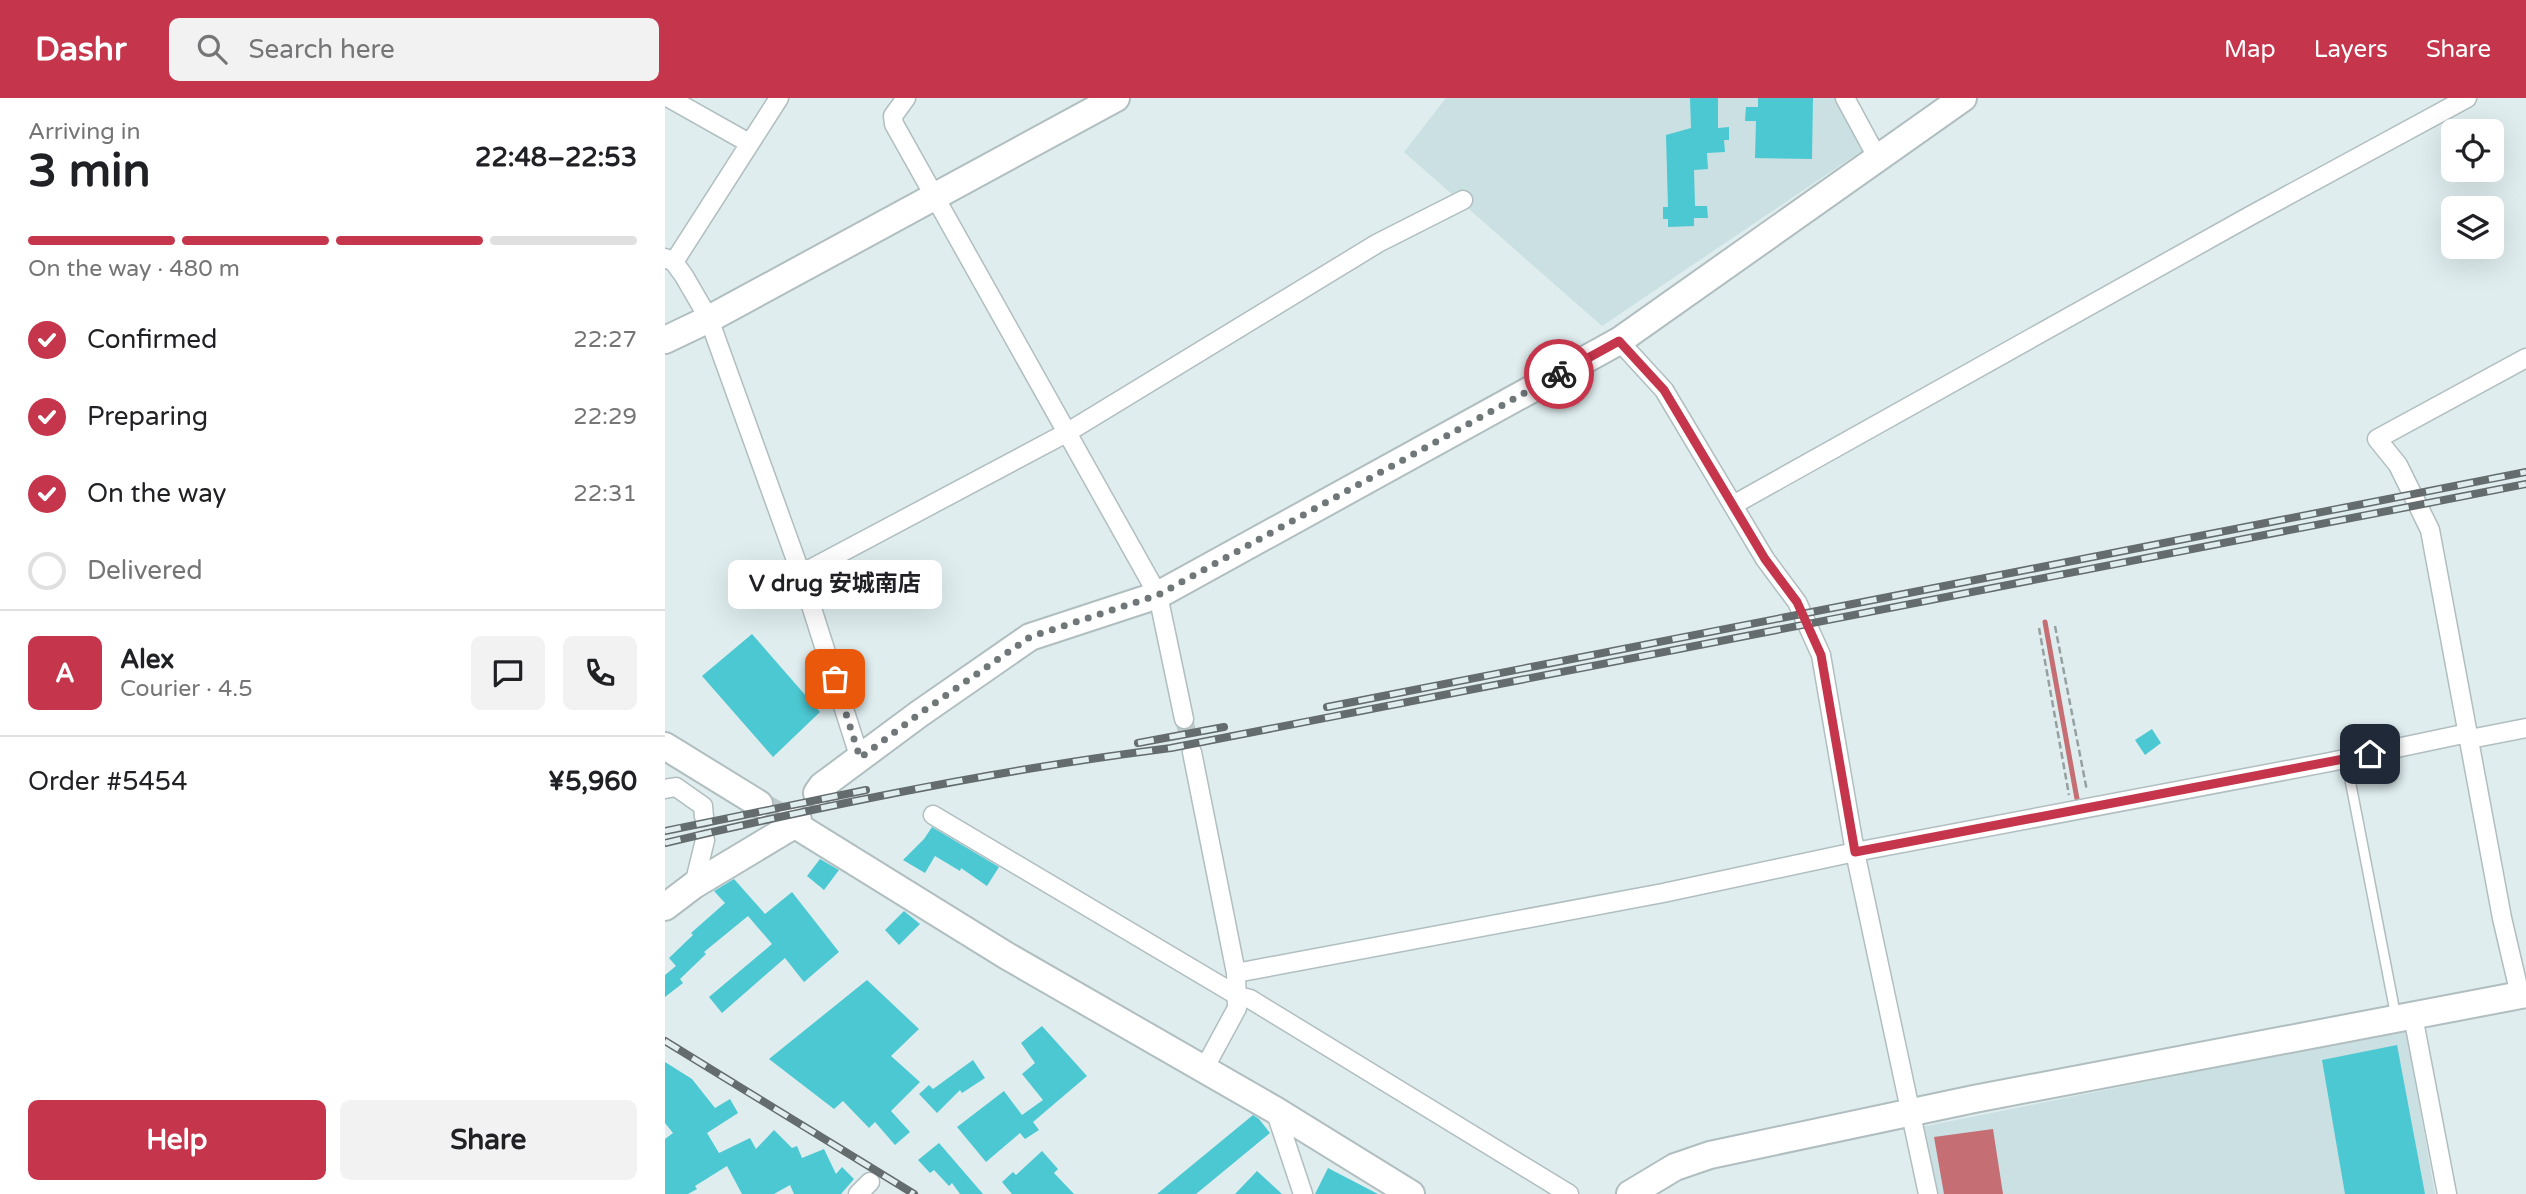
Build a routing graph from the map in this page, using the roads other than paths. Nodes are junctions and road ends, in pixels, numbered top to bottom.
1 (669, 98) edge
2 (779, 98) edge
3 (906, 98) edge
4 (1116, 98) edge
5 (1845, 98) edge
6 (1963, 98) edge
7 (2467, 98) edge
8 (749, 143) junction
9 (1877, 158) junction
10 (933, 197) junction
11 (1463, 200) dead end
12 (669, 260) edge
13 (709, 319) junction
14 (665, 340) edge
15 (1619, 341) junction
16 (2526, 358) edge
17 (1068, 432) junction
18 (1733, 505) junction
19 (801, 573) junction
20 (1158, 595) junction
21 (1184, 719) tunnel mouth
22 (2526, 728) edge
23 (2469, 736) junction
24 (665, 747) edge
25 (1192, 752) tunnel mouth
26 (860, 758) junction
27 (2346, 759) junction
28 (665, 789) edge
29 (817, 793) dead end
30 (759, 804) tunnel mouth
31 (933, 815) dead end
32 (703, 817) dead end
33 (705, 840) dead end
34 (1855, 852) junction
35 (694, 885) junction
36 (665, 907) edge
37 (1236, 973) junction
38 (2523, 994) edge
39 (1238, 996) junction
40 (2404, 1017) junction
41 (1204, 1069) junction
42 (1275, 1110) junction
43 (1911, 1114) junction
44 (1303, 1194) edge
45 (1411, 1194) edge
46 (1569, 1194) edge
47 (1630, 1194) edge
48 (1929, 1194) edge
49 (2448, 1194) edge

1 - 8 street
2 - 8 street
3 - 10 street
4 - 10 street
5 - 9 street
6 - 9 street
7 - 18 street
8 - 12 street
9 - 15 street
10 - 13 street
10 - 17 street
11 - 17 street
12 - 13 street
13 - 14 street
13 - 19 street
15 - 18 street
15 - 20 street
16 - 23 street
17 - 19 street
17 - 20 street
18 - 34 street
19 - 26 street
20 - 21 street
20 - 26 street
22 - 23 street
23 - 27 street
23 - 38 street
24 - 30 street
25 - 37 street
26 - 29 street
27 - 34 street
27 - 40 lane
28 - 32 street
31 - 39 street
33 - 35 street
34 - 37 street
34 - 43 street
35 - 36 street
35 - 41 street
37 - 39 street
38 - 40 street
39 - 41 street
39 - 46 street
40 - 43 street
40 - 49 street
41 - 42 street
42 - 44 street
42 - 45 street
43 - 47 street
43 - 48 street

